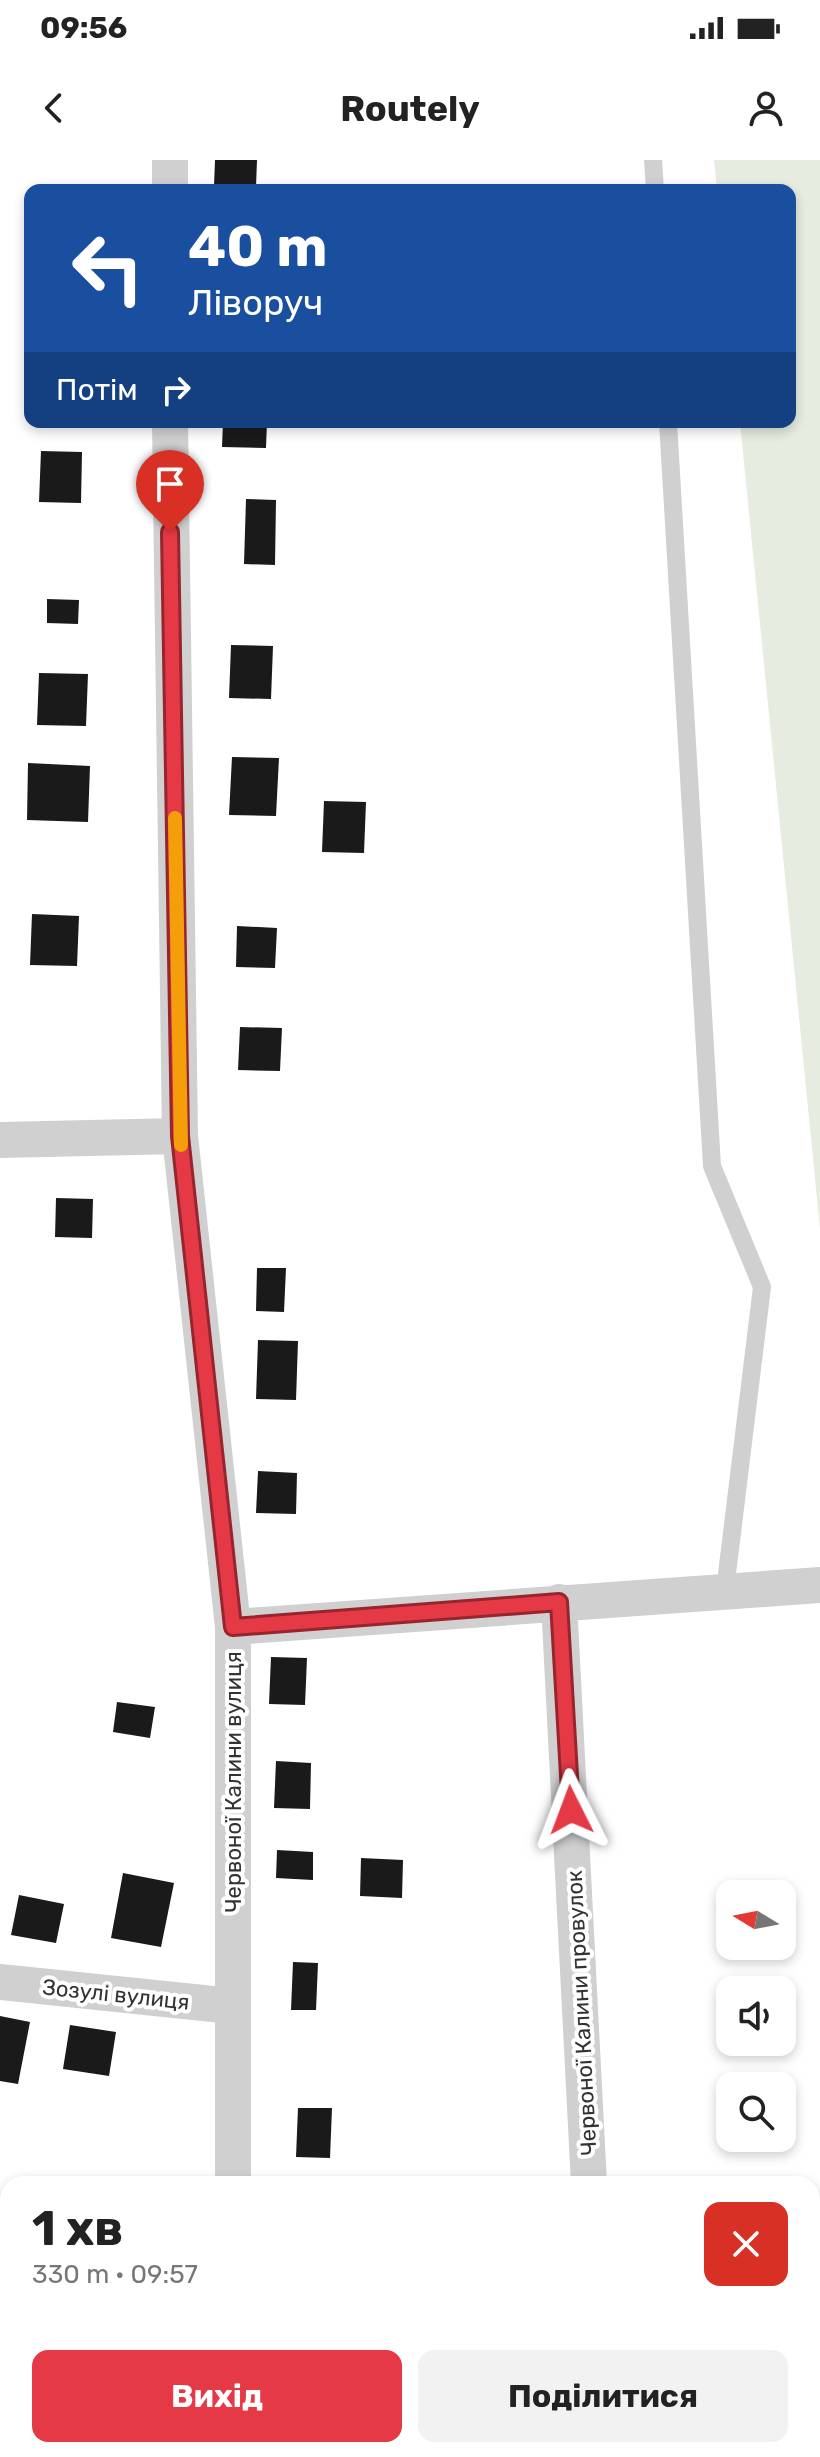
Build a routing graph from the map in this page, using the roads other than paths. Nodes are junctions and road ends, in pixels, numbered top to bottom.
1 (170, 160) edge
2 (653, 160) edge
3 (170, 184) edge
4 (655, 184) edge
5 (170, 428) edge
6 (668, 428) edge
7 (180, 1136) junction
8 (0, 1140) edge
9 (820, 1585) edge
10 (725, 1590) junction
11 (559, 1602) junction
12 (233, 1627) junction
13 (0, 1982) edge
14 (232, 2006) junction
15 (233, 2176) edge
16 (589, 2176) edge

1 - 3 street
2 - 4 lane
5 - 7 street, Червоної Калини вулиця
6 - 10 lane
7 - 8 street
7 - 12 street, Червоної Калини вулиця
9 - 10 street
10 - 11 street
11 - 12 street
11 - 16 street, Червоної Калини провулок
12 - 14 street, Червоної Калини вулиця
13 - 14 street, Зозулі вулиця
14 - 15 street, Червоної Калини вулиця

